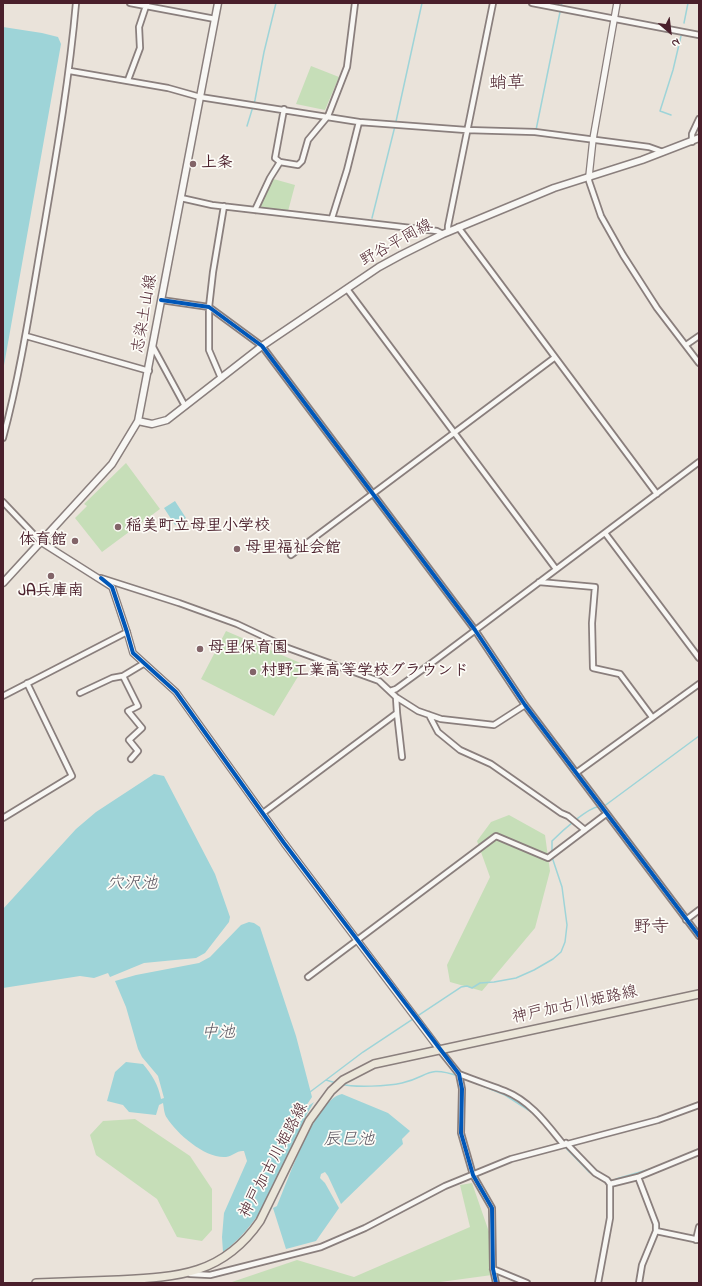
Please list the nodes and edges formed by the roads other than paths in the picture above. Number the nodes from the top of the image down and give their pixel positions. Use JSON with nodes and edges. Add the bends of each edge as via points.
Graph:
{"nodes":[{"id":1,"x":76,"y":3,"type":"edge"},
{"id":2,"x":130,"y":3,"type":"edge"},
{"id":3,"x":218,"y":3,"type":"edge"},
{"id":4,"x":355,"y":3,"type":"edge"},
{"id":5,"x":493,"y":3,"type":"edge"},
{"id":6,"x":532,"y":3,"type":"edge"},
{"id":7,"x":617,"y":3,"type":"edge"},
{"id":8,"x":147,"y":5,"type":"edge"},
{"id":9,"x":215,"y":19,"type":"junction"},
{"id":10,"x":614,"y":19,"type":"junction"},
{"id":11,"x":699,"y":35,"type":"edge"},
{"id":12,"x":70,"y":71,"type":"junction"},
{"id":13,"x":128,"y":80,"type":"junction"},
{"id":14,"x":200,"y":96,"type":"junction"},
{"id":15,"x":284,"y":109,"type":"junction"},
{"id":16,"x":328,"y":116,"type":"junction"},
{"id":17,"x":699,"y":119,"type":"edge"},
{"id":18,"x":359,"y":122,"type":"junction"},
{"id":19,"x":466,"y":130,"type":"junction"},
{"id":20,"x":699,"y":138,"type":"edge"},
{"id":21,"x":593,"y":139,"type":"junction"},
{"id":22,"x":692,"y":142,"type":"junction"},
{"id":23,"x":664,"y":152,"type":"junction"},
{"id":24,"x":280,"y":162,"type":"junction"},
{"id":25,"x":589,"y":176,"type":"junction"},
{"id":26,"x":181,"y":198,"type":"junction"},
{"id":27,"x":224,"y":206,"type":"junction"},
{"id":28,"x":255,"y":210,"type":"junction"},
{"id":29,"x":332,"y":218,"type":"junction"},
{"id":30,"x":458,"y":228,"type":"junction"},
{"id":31,"x":446,"y":233,"type":"junction"},
{"id":32,"x":347,"y":289,"type":"junction"},
{"id":33,"x":161,"y":300,"type":"junction"},
{"id":34,"x":209,"y":307,"type":"junction"},
{"id":35,"x":26,"y":336,"type":"junction"},
{"id":36,"x":699,"y":336,"type":"edge"},
{"id":37,"x":686,"y":345,"type":"junction"},
{"id":38,"x":262,"y":346,"type":"junction"},
{"id":39,"x":153,"y":348,"type":"junction"},
{"id":40,"x":554,"y":358,"type":"junction"},
{"id":41,"x":699,"y":363,"type":"edge"},
{"id":42,"x":149,"y":371,"type":"junction"},
{"id":43,"x":221,"y":378,"type":"junction"},
{"id":44,"x":184,"y":406,"type":"junction"},
{"id":45,"x":138,"y":421,"type":"junction"},
{"id":46,"x":454,"y":432,"type":"junction"},
{"id":47,"x":3,"y":438,"type":"edge"},
{"id":48,"x":699,"y":462,"type":"edge"},
{"id":49,"x":373,"y":493,"type":"junction"},
{"id":50,"x":657,"y":494,"type":"junction"},
{"id":51,"x":3,"y":502,"type":"edge"},
{"id":52,"x":605,"y":533,"type":"junction"},
{"id":53,"x":41,"y":542,"type":"junction"},
{"id":54,"x":291,"y":555,"type":"dead end"},
{"id":55,"x":556,"y":569,"type":"junction"},
{"id":56,"x":101,"y":578,"type":"junction"},
{"id":57,"x":539,"y":582,"type":"junction"},
{"id":58,"x":3,"y":583,"type":"edge"},
{"id":59,"x":475,"y":630,"type":"junction"},
{"id":60,"x":127,"y":632,"type":"junction"},
{"id":61,"x":699,"y":658,"type":"edge"},
{"id":62,"x":143,"y":664,"type":"junction"},
{"id":63,"x":123,"y":676,"type":"junction"},
{"id":64,"x":26,"y":684,"type":"junction"},
{"id":65,"x":699,"y":684,"type":"edge"},
{"id":66,"x":390,"y":691,"type":"junction"},
{"id":67,"x":80,"y":693,"type":"dead end"},
{"id":68,"x":3,"y":696,"type":"edge"},
{"id":69,"x":396,"y":697,"type":"junction"},
{"id":70,"x":525,"y":705,"type":"junction"},
{"id":71,"x":397,"y":713,"type":"junction"},
{"id":72,"x":429,"y":715,"type":"junction"},
{"id":73,"x":652,"y":717,"type":"junction"},
{"id":74,"x":402,"y":757,"type":"dead end"},
{"id":75,"x":131,"y":758,"type":"dead end"},
{"id":76,"x":576,"y":773,"type":"junction"},
{"id":77,"x":263,"y":813,"type":"junction"},
{"id":78,"x":606,"y":814,"type":"junction"},
{"id":79,"x":3,"y":818,"type":"edge"},
{"id":80,"x":585,"y":830,"type":"junction"},
{"id":81,"x":699,"y":910,"type":"edge"},
{"id":82,"x":686,"y":920,"type":"junction"},
{"id":83,"x":699,"y":936,"type":"edge"},
{"id":84,"x":356,"y":940,"type":"junction"},
{"id":85,"x":308,"y":977,"type":"dead end"},
{"id":86,"x":699,"y":994,"type":"edge"},
{"id":87,"x":439,"y":1049,"type":"junction"},
{"id":88,"x":459,"y":1074,"type":"junction"},
{"id":89,"x":699,"y":1105,"type":"edge"},
{"id":90,"x":565,"y":1143,"type":"junction"},
{"id":91,"x":699,"y":1152,"type":"edge"},
{"id":92,"x":473,"y":1175,"type":"junction"},
{"id":93,"x":638,"y":1177,"type":"junction"},
{"id":94,"x":610,"y":1184,"type":"junction"},
{"id":95,"x":699,"y":1227,"type":"edge"},
{"id":96,"x":656,"y":1231,"type":"junction"},
{"id":97,"x":698,"y":1240,"type":"edge"},
{"id":98,"x":493,"y":1269,"type":"junction"},
{"id":99,"x":190,"y":1274,"type":"junction"},
{"id":100,"x":36,"y":1283,"type":"edge"},
{"id":101,"x":496,"y":1283,"type":"edge"},
{"id":102,"x":527,"y":1283,"type":"edge"},
{"id":103,"x":598,"y":1283,"type":"edge"},
{"id":104,"x":639,"y":1283,"type":"edge"}],
"edges":[{"from":1,"to":12,"type":"street"},
{"from":2,"to":8,"type":"street"},
{"from":3,"to":9,"type":"main road","name":"志染土山線"},
{"from":4,"to":16,"type":"street","via":[[347,67]]},
{"from":5,"to":19,"type":"street"},
{"from":6,"to":10,"type":"street"},
{"from":7,"to":10,"type":"street"},
{"from":8,"to":9,"type":"street"},
{"from":8,"to":13,"type":"street","via":[[139,27],[140,48]]},
{"from":9,"to":14,"type":"main road","name":"志染土山線"},
{"from":10,"to":11,"type":"street"},
{"from":10,"to":21,"type":"street"},
{"from":12,"to":13,"type":"street"},
{"from":12,"to":35,"type":"street"},
{"from":13,"to":14,"type":"street"},
{"from":14,"to":15,"type":"street"},
{"from":14,"to":26,"type":"main road","name":"志染土山線"},
{"from":15,"to":16,"type":"street"},
{"from":15,"to":24,"type":"street","via":[[275,158]]},
{"from":16,"to":18,"type":"street"},
{"from":16,"to":24,"type":"street","via":[[308,140],[302,162],[298,165]]},
{"from":17,"to":22,"type":"street","via":[[692,134]]},
{"from":18,"to":19,"type":"street"},
{"from":18,"to":29,"type":"street"},
{"from":19,"to":21,"type":"street","via":[[535,132]]},
{"from":19,"to":31,"type":"street"},
{"from":20,"to":22,"type":"main road","name":"野谷平岡線"},
{"from":21,"to":23,"type":"street","via":[[649,147]]},
{"from":21,"to":25,"type":"street"},
{"from":22,"to":23,"type":"main road","name":"野谷平岡線"},
{"from":23,"to":25,"type":"main road","name":"野谷平岡線"},
{"from":24,"to":28,"type":"street"},
{"from":25,"to":30,"type":"main road","name":"野谷平岡線"},
{"from":25,"to":37,"type":"street","via":[[588,181],[601,216],[657,308]]},
{"from":26,"to":27,"type":"street"},
{"from":26,"to":33,"type":"main road","name":"志染土山線"},
{"from":27,"to":28,"type":"street"},
{"from":27,"to":34,"type":"street"},
{"from":28,"to":29,"type":"street"},
{"from":29,"to":31,"type":"street"},
{"from":30,"to":31,"type":"main road","name":"野谷平岡線"},
{"from":30,"to":40,"type":"street"},
{"from":31,"to":32,"type":"main road","name":"野谷平岡線","via":[[384,264]]},
{"from":32,"to":38,"type":"main road","name":"野谷平岡線"},
{"from":32,"to":46,"type":"street"},
{"from":33,"to":34,"type":"street"},
{"from":33,"to":39,"type":"main road","name":"志染土山線"},
{"from":34,"to":38,"type":"street"},
{"from":34,"to":43,"type":"street","via":[[209,350]]},
{"from":35,"to":42,"type":"street"},
{"from":35,"to":47,"type":"street"},
{"from":36,"to":37,"type":"street"},
{"from":37,"to":41,"type":"street"},
{"from":38,"to":43,"type":"main road","name":"野谷平岡線"},
{"from":38,"to":49,"type":"street"},
{"from":39,"to":42,"type":"main road","name":"志染土山線"},
{"from":39,"to":44,"type":"street"},
{"from":40,"to":46,"type":"street"},
{"from":40,"to":50,"type":"street"},
{"from":42,"to":45,"type":"main road","name":"志染土山線"},
{"from":43,"to":44,"type":"main road","name":"野谷平岡線"},
{"from":44,"to":45,"type":"main road","name":"野谷平岡線","via":[[160,423]]},
{"from":45,"to":53,"type":"main road","name":"志染土山線","via":[[112,464]]},
{"from":46,"to":49,"type":"street"},
{"from":46,"to":55,"type":"street"},
{"from":48,"to":50,"type":"street"},
{"from":49,"to":54,"type":"street"},
{"from":49,"to":59,"type":"street"},
{"from":50,"to":52,"type":"street"},
{"from":51,"to":53,"type":"street"},
{"from":52,"to":55,"type":"street"},
{"from":52,"to":61,"type":"street"},
{"from":53,"to":56,"type":"street"},
{"from":53,"to":58,"type":"main road","name":"志染土山線"},
{"from":55,"to":57,"type":"street"},
{"from":56,"to":60,"type":"street","via":[[112,587]]},
{"from":56,"to":66,"type":"street","via":[[238,624],[299,652],[379,681]]},
{"from":57,"to":59,"type":"street"},
{"from":57,"to":73,"type":"street","via":[[595,587],[592,623],[593,668],[620,674]]},
{"from":59,"to":66,"type":"street"},
{"from":59,"to":70,"type":"street"},
{"from":60,"to":62,"type":"street","via":[[132,653]]},
{"from":60,"to":64,"type":"street"},
{"from":62,"to":63,"type":"street"},
{"from":62,"to":77,"type":"street","via":[[176,692]]},
{"from":63,"to":67,"type":"street","via":[[112,678]]},
{"from":63,"to":75,"type":"street","via":[[138,706],[128,711],[142,728],[129,740],[138,751]]},
{"from":64,"to":68,"type":"street"},
{"from":64,"to":79,"type":"street","via":[[72,776]]},
{"from":65,"to":73,"type":"street"},
{"from":66,"to":69,"type":"street"},
{"from":69,"to":71,"type":"street"},
{"from":69,"to":72,"type":"street"},
{"from":70,"to":72,"type":"street","via":[[494,725],[441,719]]},
{"from":70,"to":76,"type":"street"},
{"from":71,"to":74,"type":"street"},
{"from":71,"to":77,"type":"street"},
{"from":72,"to":80,"type":"street","via":[[438,732],[460,750],[491,764]]},
{"from":73,"to":76,"type":"street"},
{"from":76,"to":78,"type":"street"},
{"from":77,"to":84,"type":"street"},
{"from":78,"to":80,"type":"street"},
{"from":78,"to":82,"type":"street"},
{"from":80,"to":84,"type":"street","via":[[548,858],[496,836]]},
{"from":81,"to":82,"type":"street"},
{"from":82,"to":83,"type":"street"},
{"from":84,"to":85,"type":"street"},
{"from":84,"to":87,"type":"street"},
{"from":86,"to":87,"type":"main road","name":"神戸加古川姫路線"},
{"from":87,"to":88,"type":"street"},
{"from":87,"to":99,"type":"main road","name":"神戸加古川姫路線","via":[[374,1064],[343,1080],[331,1091],[309,1121],[252,1234],[216,1262]]},
{"from":88,"to":90,"type":"street","via":[[505,1091],[528,1105]]},
{"from":88,"to":92,"type":"street","via":[[462,1089],[461,1133]]},
{"from":89,"to":90,"type":"street","via":[[658,1120]]},
{"from":90,"to":92,"type":"street","via":[[511,1159]]},
{"from":90,"to":94,"type":"street"},
{"from":91,"to":93,"type":"street"},
{"from":92,"to":98,"type":"street","via":[[492,1208]]},
{"from":92,"to":99,"type":"street","via":[[445,1186],[365,1228],[321,1247],[210,1275]]},
{"from":93,"to":94,"type":"street"},
{"from":93,"to":96,"type":"street","via":[[656,1224]]},
{"from":94,"to":103,"type":"street","via":[[610,1218]]},
{"from":95,"to":97,"type":"street"},
{"from":96,"to":97,"type":"street"},
{"from":96,"to":104,"type":"street","via":[[642,1265]]},
{"from":98,"to":101,"type":"street"},
{"from":98,"to":102,"type":"street"},
{"from":99,"to":100,"type":"main road","name":"神戸加古川姫路線","via":[[164,1278]]}]}
